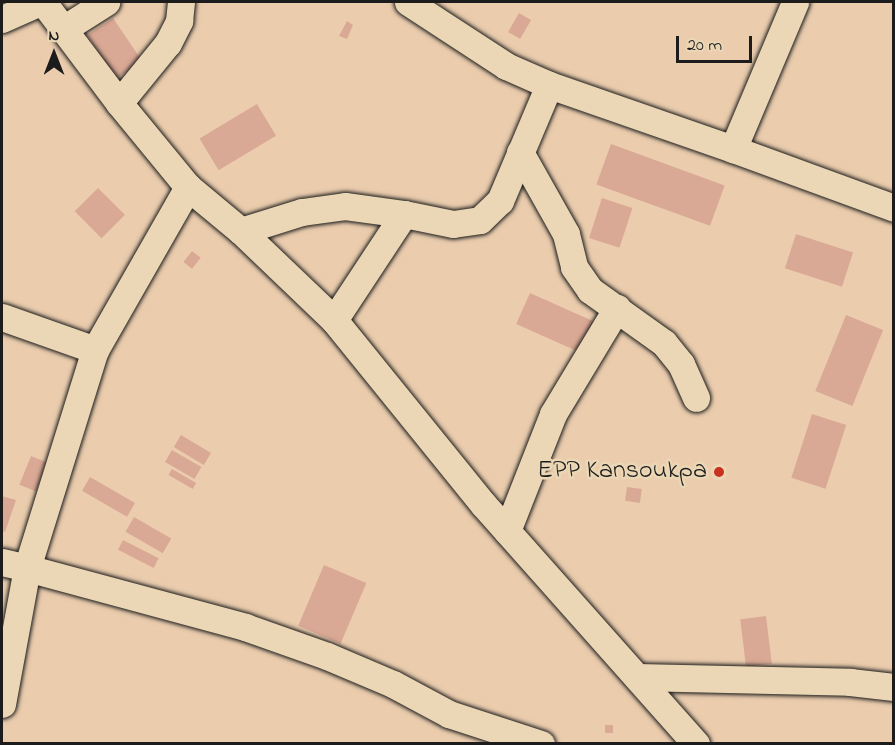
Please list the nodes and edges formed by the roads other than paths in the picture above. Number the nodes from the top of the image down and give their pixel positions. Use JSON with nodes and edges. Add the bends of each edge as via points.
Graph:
{"nodes":[{"id":1,"x":41,"y":2,"type":"edge"},
{"id":2,"x":106,"y":2,"type":"edge"},
{"id":3,"x":181,"y":2,"type":"edge"},
{"id":4,"x":408,"y":2,"type":"edge"},
{"id":5,"x":795,"y":2,"type":"edge"},
{"id":6,"x":2,"y":19,"type":"edge"},
{"id":7,"x":65,"y":28,"type":"junction"},
{"id":8,"x":549,"y":85,"type":"junction"},
{"id":9,"x":119,"y":103,"type":"junction"},
{"id":10,"x":733,"y":148,"type":"junction"},
{"id":11,"x":520,"y":152,"type":"junction"},
{"id":12,"x":188,"y":187,"type":"junction"},
{"id":13,"x":894,"y":208,"type":"edge"},
{"id":14,"x":404,"y":214,"type":"junction"},
{"id":15,"x":241,"y":231,"type":"junction"},
{"id":16,"x":617,"y":308,"type":"junction"},
{"id":17,"x":2,"y":317,"type":"edge"},
{"id":18,"x":334,"y":320,"type":"junction"},
{"id":19,"x":95,"y":350,"type":"junction"},
{"id":20,"x":696,"y":398,"type":"dead end"},
{"id":21,"x":507,"y":531,"type":"junction"},
{"id":22,"x":14,"y":565,"type":"edge"},
{"id":23,"x":637,"y":677,"type":"junction"},
{"id":24,"x":894,"y":687,"type":"edge"},
{"id":25,"x":2,"y":704,"type":"edge"},
{"id":26,"x":541,"y":744,"type":"edge"},
{"id":27,"x":696,"y":744,"type":"edge"}],
"edges":[{"from":1,"to":6,"type":"street"},
{"from":1,"to":7,"type":"street"},
{"from":2,"to":7,"type":"street"},
{"from":3,"to":9,"type":"street","via":[[179,21],[168,43]]},
{"from":4,"to":8,"type":"street","via":[[506,66]]},
{"from":5,"to":10,"type":"street"},
{"from":7,"to":9,"type":"street"},
{"from":8,"to":10,"type":"street"},
{"from":8,"to":11,"type":"street"},
{"from":9,"to":12,"type":"street"},
{"from":10,"to":13,"type":"street"},
{"from":11,"to":14,"type":"street","via":[[500,201],[480,220],[453,224]]},
{"from":11,"to":16,"type":"street","via":[[566,234],[574,267],[590,290]]},
{"from":12,"to":15,"type":"street"},
{"from":12,"to":19,"type":"street"},
{"from":14,"to":15,"type":"street","via":[[345,206],[302,212]]},
{"from":14,"to":18,"type":"street"},
{"from":15,"to":18,"type":"street"},
{"from":16,"to":20,"type":"street","via":[[664,343],[681,364]]},
{"from":16,"to":21,"type":"street","via":[[553,414]]},
{"from":17,"to":19,"type":"street"},
{"from":18,"to":21,"type":"street"},
{"from":19,"to":22,"type":"street"},
{"from":21,"to":23,"type":"street"},
{"from":22,"to":25,"type":"street"},
{"from":22,"to":26,"type":"street","via":[[245,627],[393,684],[449,714]]},
{"from":23,"to":24,"type":"street"},
{"from":23,"to":27,"type":"street"}]}
